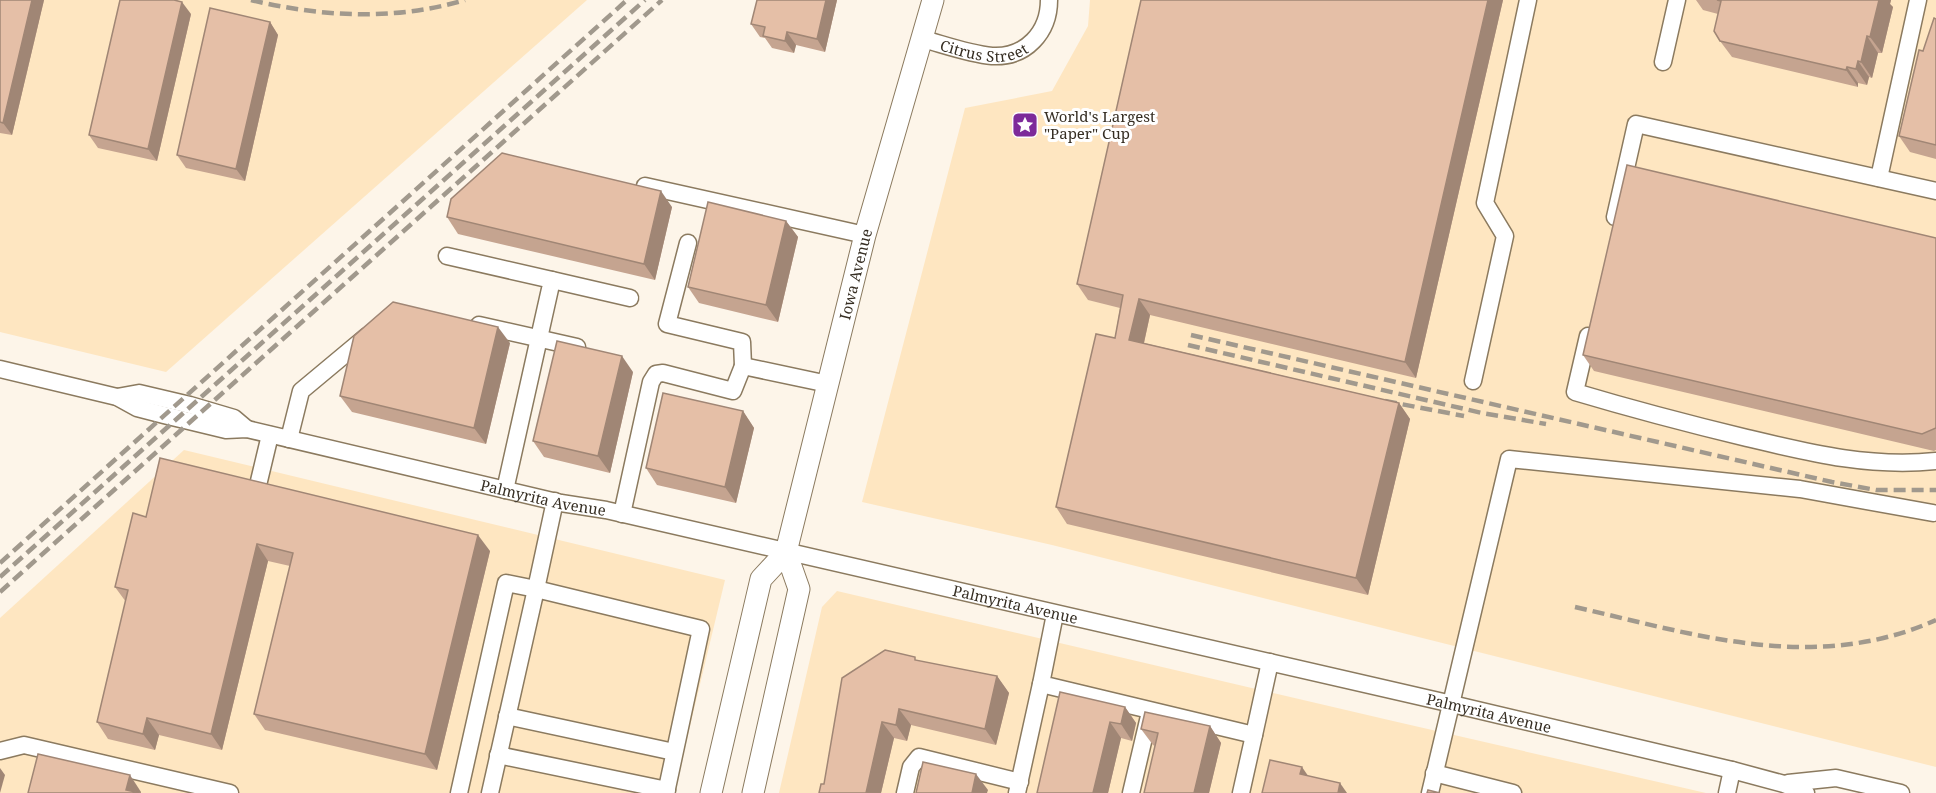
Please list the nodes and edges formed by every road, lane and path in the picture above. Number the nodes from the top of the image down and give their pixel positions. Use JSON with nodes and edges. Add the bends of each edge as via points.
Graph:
{"nodes":[{"id":1,"x":933,"y":0,"type":"edge"},
{"id":2,"x":1049,"y":0,"type":"edge"},
{"id":3,"x":1528,"y":0,"type":"edge"},
{"id":4,"x":1677,"y":0,"type":"edge"},
{"id":5,"x":1918,"y":0,"type":"edge"},
{"id":6,"x":923,"y":39,"type":"junction"},
{"id":7,"x":1663,"y":62,"type":"dead end"},
{"id":8,"x":1879,"y":178,"type":"junction"},
{"id":9,"x":645,"y":186,"type":"edge"},
{"id":10,"x":1936,"y":191,"type":"edge"},
{"id":11,"x":1612,"y":229,"type":"edge"},
{"id":12,"x":865,"y":235,"type":"junction"},
{"id":13,"x":688,"y":243,"type":"dead end"},
{"id":14,"x":447,"y":256,"type":"dead end"},
{"id":15,"x":552,"y":280,"type":"junction"},
{"id":16,"x":630,"y":298,"type":"dead end"},
{"id":17,"x":466,"y":322,"type":"edge"},
{"id":18,"x":1591,"y":322,"type":"edge"},
{"id":19,"x":377,"y":328,"type":"edge"},
{"id":20,"x":539,"y":338,"type":"junction"},
{"id":21,"x":599,"y":352,"type":"edge"},
{"id":22,"x":743,"y":366,"type":"junction"},
{"id":23,"x":0,"y":369,"type":"edge"},
{"id":24,"x":1473,"y":381,"type":"dead end"},
{"id":25,"x":828,"y":384,"type":"junction"},
{"id":26,"x":270,"y":435,"type":"junction"},
{"id":27,"x":289,"y":439,"type":"junction"},
{"id":28,"x":1936,"y":461,"type":"edge"},
{"id":29,"x":260,"y":481,"type":"edge"},
{"id":30,"x":505,"y":489,"type":"junction"},
{"id":31,"x":555,"y":501,"type":"junction"},
{"id":32,"x":622,"y":513,"type":"junction"},
{"id":33,"x":1933,"y":513,"type":"dead end"},
{"id":34,"x":786,"y":552,"type":"junction"},
{"id":35,"x":536,"y":590,"type":"junction"},
{"id":36,"x":1055,"y":614,"type":"junction"},
{"id":37,"x":1270,"y":663,"type":"junction"},
{"id":38,"x":1041,"y":684,"type":"junction"},
{"id":39,"x":1452,"y":704,"type":"junction"},
{"id":40,"x":1150,"y":710,"type":"junction"},
{"id":41,"x":507,"y":716,"type":"junction"},
{"id":42,"x":1254,"y":735,"type":"junction"},
{"id":43,"x":0,"y":751,"type":"edge"},
{"id":44,"x":674,"y":752,"type":"junction"},
{"id":45,"x":498,"y":755,"type":"junction"},
{"id":46,"x":1732,"y":771,"type":"junction"},
{"id":47,"x":1434,"y":773,"type":"junction"},
{"id":48,"x":1018,"y":787,"type":"edge"},
{"id":49,"x":1783,"y":788,"type":"edge"},
{"id":50,"x":666,"y":792,"type":"edge"},
{"id":51,"x":230,"y":793,"type":"edge"},
{"id":52,"x":459,"y":793,"type":"edge"},
{"id":53,"x":490,"y":793,"type":"edge"},
{"id":54,"x":711,"y":793,"type":"edge"},
{"id":55,"x":753,"y":793,"type":"edge"},
{"id":56,"x":905,"y":793,"type":"edge"},
{"id":57,"x":1131,"y":793,"type":"edge"},
{"id":58,"x":1241,"y":793,"type":"edge"},
{"id":59,"x":1430,"y":793,"type":"edge"},
{"id":60,"x":1513,"y":793,"type":"edge"},
{"id":61,"x":1727,"y":793,"type":"edge"},
{"id":62,"x":1806,"y":793,"type":"edge"},
{"id":63,"x":1901,"y":793,"type":"edge"}],
"edges":[{"from":1,"to":6,"type":"main road","name":"Iowa Avenue"},
{"from":2,"to":6,"type":"street","name":"Citrus Street","via":[[1048,16],[1037,38],[1020,50],[993,56]]},
{"from":3,"to":24,"type":"street","via":[[1485,203],[1505,236]]},
{"from":4,"to":7,"type":"street"},
{"from":5,"to":8,"type":"street"},
{"from":6,"to":12,"type":"main road","name":"Iowa Avenue"},
{"from":8,"to":10,"type":"street"},
{"from":8,"to":11,"type":"street","via":[[1636,124]]},
{"from":9,"to":12,"type":"street"},
{"from":12,"to":25,"type":"main road","name":"Iowa Avenue"},
{"from":13,"to":22,"type":"street","via":[[667,324],[742,342]]},
{"from":14,"to":15,"type":"street"},
{"from":15,"to":16,"type":"street"},
{"from":15,"to":20,"type":"street"},
{"from":17,"to":20,"type":"street"},
{"from":18,"to":28,"type":"street","via":[[1575,392],[1830,458],[1880,464]]},
{"from":19,"to":27,"type":"street","via":[[301,391]]},
{"from":20,"to":21,"type":"street"},
{"from":20,"to":30,"type":"street"},
{"from":22,"to":25,"type":"street"},
{"from":22,"to":32,"type":"street","via":[[733,391],[656,374]]},
{"from":23,"to":26,"type":"street","name":"Palmyrita Avenue","via":[[117,397],[137,408],[164,415],[226,430],[247,429]]},
{"from":25,"to":34,"type":"main road","name":"Iowa Avenue"},
{"from":26,"to":27,"type":"street","name":"Palmyrita Avenue"},
{"from":26,"to":29,"type":"street"},
{"from":27,"to":30,"type":"street","name":"Palmyrita Avenue"},
{"from":30,"to":31,"type":"street","name":"Palmyrita Avenue"},
{"from":31,"to":32,"type":"street","name":"Palmyrita Avenue"},
{"from":31,"to":35,"type":"street"},
{"from":32,"to":34,"type":"street","name":"Palmyrita Avenue"},
{"from":33,"to":39,"type":"street","via":[[1800,489],[1509,459]]},
{"from":34,"to":36,"type":"street","name":"Palmyrita Avenue"},
{"from":34,"to":54,"type":"main road","name":"Iowa Avenue","via":[[761,579]]},
{"from":34,"to":55,"type":"main road","via":[[799,589]]},
{"from":35,"to":41,"type":"street"},
{"from":35,"to":44,"type":"street","via":[[701,629]]},
{"from":35,"to":52,"type":"street","via":[[506,583]]},
{"from":36,"to":37,"type":"street","name":"Palmyrita Avenue"},
{"from":36,"to":38,"type":"street"},
{"from":37,"to":39,"type":"street","name":"Palmyrita Avenue"},
{"from":37,"to":42,"type":"street"},
{"from":38,"to":40,"type":"street"},
{"from":38,"to":48,"type":"street"},
{"from":39,"to":46,"type":"street","name":"Palmyrita Avenue"},
{"from":39,"to":47,"type":"street"},
{"from":40,"to":42,"type":"street"},
{"from":40,"to":57,"type":"street"},
{"from":41,"to":44,"type":"street"},
{"from":41,"to":45,"type":"street"},
{"from":42,"to":58,"type":"street"},
{"from":43,"to":51,"type":"street","via":[[24,745]]},
{"from":44,"to":50,"type":"street"},
{"from":45,"to":50,"type":"street"},
{"from":45,"to":53,"type":"street"},
{"from":46,"to":49,"type":"street","name":"Palmyrita Avenue"},
{"from":46,"to":61,"type":"street"},
{"from":47,"to":59,"type":"street"},
{"from":47,"to":60,"type":"street"},
{"from":48,"to":56,"type":"street","via":[[919,757],[911,767]]},
{"from":49,"to":62,"type":"street","name":"Palmyrita Avenue"},
{"from":49,"to":63,"type":"street","name":"Palmyrita Avenue","via":[[1836,778]]}]}
